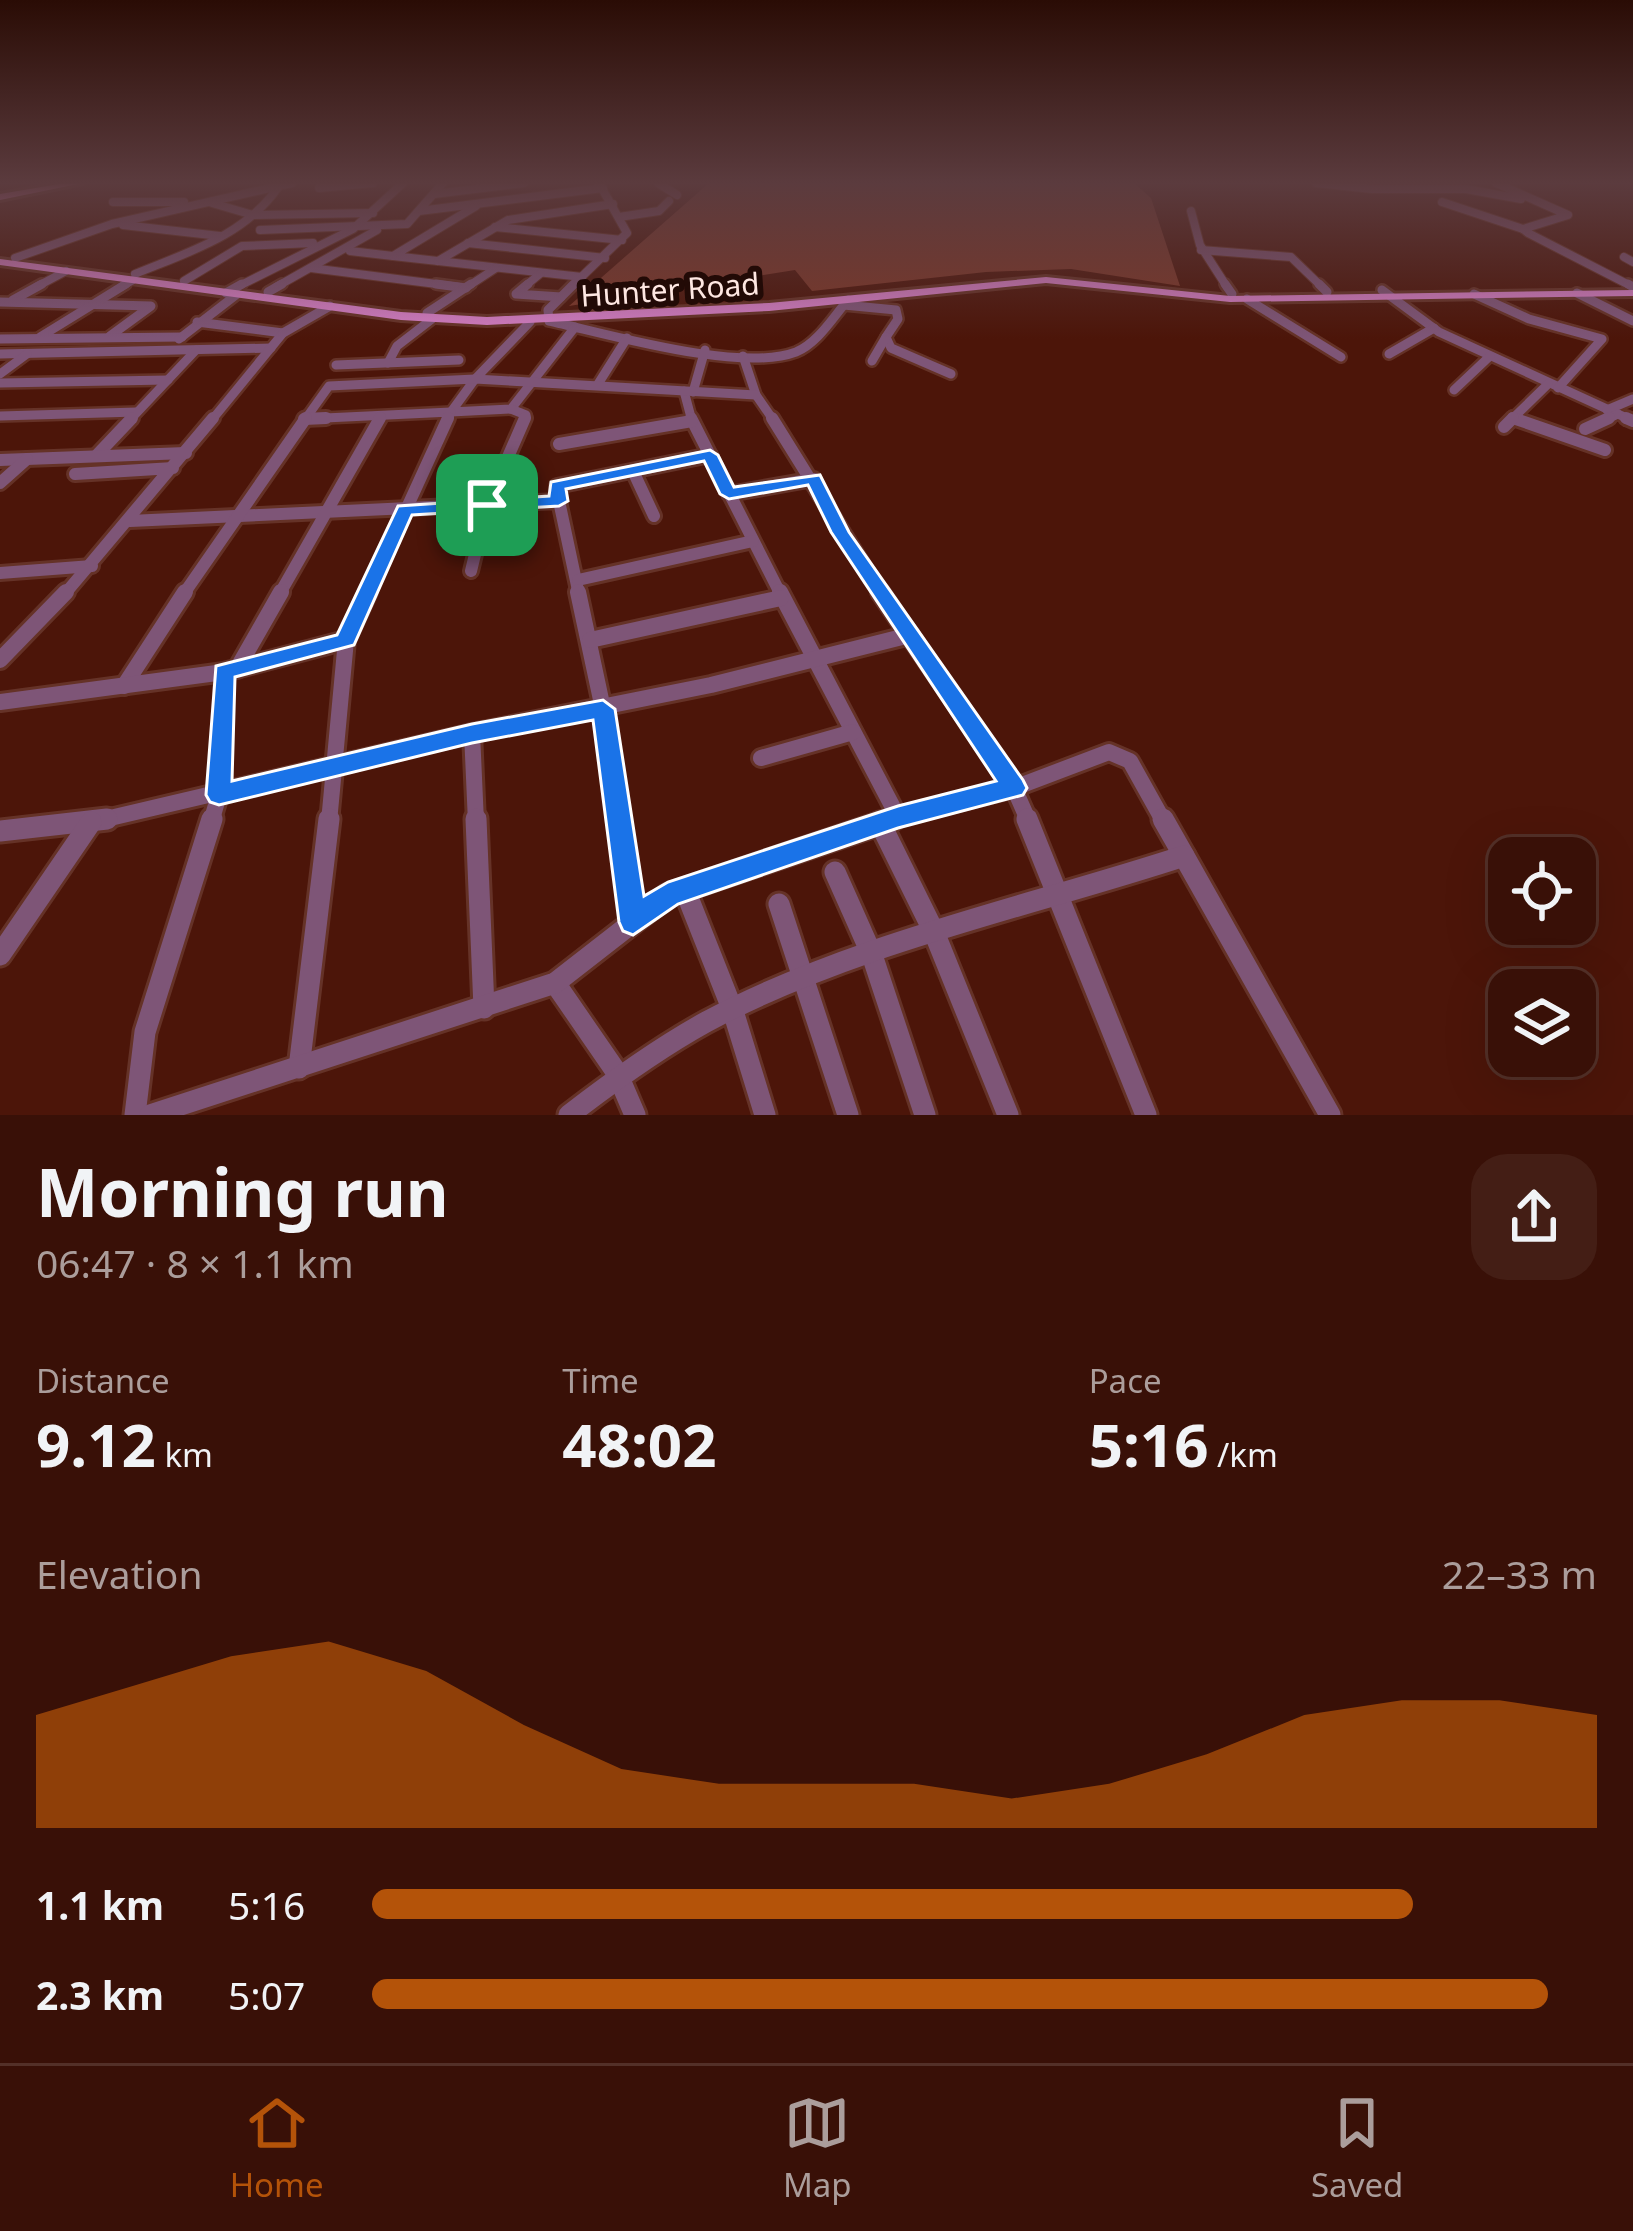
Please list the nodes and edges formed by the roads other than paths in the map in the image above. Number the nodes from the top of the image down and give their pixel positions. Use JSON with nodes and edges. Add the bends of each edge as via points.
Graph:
{"nodes":[{"id":1,"x":81,"y":235,"type":"edge"},
{"id":2,"x":211,"y":235,"type":"edge"},
{"id":3,"x":338,"y":235,"type":"edge"},
{"id":4,"x":369,"y":235,"type":"edge"},
{"id":5,"x":428,"y":235,"type":"edge"},
{"id":6,"x":481,"y":235,"type":"edge"},
{"id":7,"x":573,"y":235,"type":"edge"},
{"id":8,"x":626,"y":235,"type":"edge"},
{"id":9,"x":1193,"y":235,"type":"edge"},
{"id":10,"x":1534,"y":235,"type":"edge"},
{"id":11,"x":220,"y":236,"type":"joint"},
{"id":12,"x":622,"y":240,"type":"junction"},
{"id":13,"x":319,"y":243,"type":"junction"},
{"id":14,"x":468,"y":243,"type":"junction"},
{"id":15,"x":1201,"y":250,"type":"junction"},
{"id":16,"x":350,"y":251,"type":"dead end"},
{"id":17,"x":393,"y":256,"type":"junction"},
{"id":18,"x":16,"y":258,"type":"junction"},
{"id":19,"x":604,"y":258,"type":"junction"},
{"id":20,"x":0,"y":259,"type":"edge"},
{"id":21,"x":437,"y":262,"type":"junction"},
{"id":22,"x":311,"y":268,"type":"junction"},
{"id":23,"x":496,"y":268,"type":"junction"},
{"id":24,"x":66,"y":271,"type":"junction"},
{"id":25,"x":541,"y":273,"type":"junction"},
{"id":26,"x":134,"y":277,"type":"junction"},
{"id":27,"x":582,"y":277,"type":"junction"},
{"id":28,"x":184,"y":281,"type":"junction"},
{"id":29,"x":466,"y":288,"type":"junction"},
{"id":30,"x":1633,"y":289,"type":"edge"},
{"id":31,"x":233,"y":292,"type":"junction"},
{"id":32,"x":268,"y":292,"type":"junction"},
{"id":33,"x":902,"y":292,"type":"junction"},
{"id":34,"x":1327,"y":292,"type":"junction"},
{"id":35,"x":1385,"y":292,"type":"junction"},
{"id":36,"x":1577,"y":293,"type":"junction"},
{"id":37,"x":1232,"y":294,"type":"junction"},
{"id":38,"x":1474,"y":294,"type":"junction"},
{"id":39,"x":561,"y":297,"type":"junction"},
{"id":40,"x":1247,"y":299,"type":"junction"},
{"id":41,"x":846,"y":302,"type":"junction"},
{"id":42,"x":3,"y":304,"type":"edge"},
{"id":43,"x":327,"y":304,"type":"junction"},
{"id":44,"x":91,"y":306,"type":"junction"},
{"id":45,"x":430,"y":316,"type":"junction"},
{"id":46,"x":548,"y":318,"type":"junction"},
{"id":47,"x":1633,"y":321,"type":"edge"},
{"id":48,"x":197,"y":322,"type":"junction"},
{"id":49,"x":530,"y":322,"type":"junction"},
{"id":50,"x":575,"y":326,"type":"junction"},
{"id":51,"x":1433,"y":328,"type":"junction"},
{"id":52,"x":283,"y":333,"type":"junction"},
{"id":53,"x":110,"y":336,"type":"junction"},
{"id":54,"x":182,"y":337,"type":"junction"},
{"id":55,"x":886,"y":337,"type":"junction"},
{"id":56,"x":38,"y":338,"type":"junction"},
{"id":57,"x":627,"y":338,"type":"junction"},
{"id":58,"x":0,"y":339,"type":"edge"},
{"id":59,"x":271,"y":348,"type":"junction"},
{"id":60,"x":166,"y":350,"type":"junction"},
{"id":61,"x":196,"y":350,"type":"junction"},
{"id":62,"x":706,"y":350,"type":"junction"},
{"id":63,"x":0,"y":354,"type":"edge"},
{"id":64,"x":27,"y":354,"type":"junction"},
{"id":65,"x":1388,"y":354,"type":"dead end"},
{"id":66,"x":743,"y":356,"type":"junction"},
{"id":67,"x":1490,"y":356,"type":"junction"},
{"id":68,"x":1341,"y":357,"type":"dead end"},
{"id":69,"x":459,"y":360,"type":"dead end"},
{"id":70,"x":872,"y":362,"type":"dead end"},
{"id":71,"x":388,"y":363,"type":"junction"},
{"id":72,"x":336,"y":365,"type":"dead end"},
{"id":73,"x":0,"y":374,"type":"edge"},
{"id":74,"x":951,"y":374,"type":"dead end"},
{"id":75,"x":475,"y":379,"type":"junction"},
{"id":76,"x":168,"y":380,"type":"junction"},
{"id":77,"x":530,"y":381,"type":"junction"},
{"id":78,"x":0,"y":383,"type":"edge"},
{"id":79,"x":598,"y":384,"type":"junction"},
{"id":80,"x":1553,"y":386,"type":"junction"},
{"id":81,"x":1454,"y":390,"type":"dead end"},
{"id":82,"x":688,"y":392,"type":"junction"},
{"id":83,"x":756,"y":395,"type":"junction"},
{"id":84,"x":1633,"y":399,"type":"edge"},
{"id":85,"x":512,"y":409,"type":"junction"},
{"id":86,"x":137,"y":412,"type":"junction"},
{"id":87,"x":451,"y":412,"type":"junction"},
{"id":88,"x":1612,"y":412,"type":"junction"},
{"id":89,"x":0,"y":416,"type":"edge"},
{"id":90,"x":381,"y":416,"type":"junction"},
{"id":91,"x":304,"y":419,"type":"junction"},
{"id":92,"x":692,"y":421,"type":"junction"},
{"id":93,"x":1633,"y":421,"type":"edge"},
{"id":94,"x":1585,"y":429,"type":"dead end"},
{"id":95,"x":560,"y":444,"type":"dead end"},
{"id":96,"x":1605,"y":450,"type":"dead end"},
{"id":97,"x":185,"y":453,"type":"junction"},
{"id":98,"x":710,"y":455,"type":"junction"},
{"id":99,"x":96,"y":456,"type":"junction"},
{"id":100,"x":27,"y":459,"type":"junction"},
{"id":101,"x":0,"y":460,"type":"edge"},
{"id":102,"x":173,"y":468,"type":"junction"},
{"id":103,"x":634,"y":470,"type":"junction"},
{"id":104,"x":75,"y":474,"type":"dead end"},
{"id":105,"x":814,"y":479,"type":"junction"},
{"id":106,"x":0,"y":483,"type":"edge"},
{"id":107,"x":729,"y":494,"type":"junction"},
{"id":108,"x":559,"y":501,"type":"junction"},
{"id":109,"x":487,"y":505,"type":"junction"},
{"id":110,"x":405,"y":510,"type":"junction"},
{"id":111,"x":323,"y":514,"type":"junction"},
{"id":112,"x":654,"y":517,"type":"dead end"},
{"id":113,"x":232,"y":520,"type":"junction"},
{"id":114,"x":130,"y":521,"type":"junction"},
{"id":115,"x":752,"y":542,"type":"junction"},
{"id":116,"x":92,"y":566,"type":"junction"},
{"id":117,"x":471,"y":571,"type":"dead end"},
{"id":118,"x":0,"y":573,"type":"edge"},
{"id":119,"x":578,"y":580,"type":"junction"},
{"id":120,"x":781,"y":598,"type":"junction"},
{"id":121,"x":910,"y":634,"type":"junction"},
{"id":122,"x":346,"y":640,"type":"junction"},
{"id":123,"x":590,"y":640,"type":"junction"},
{"id":124,"x":813,"y":658,"type":"junction"},
{"id":125,"x":0,"y":660,"type":"edge"},
{"id":126,"x":231,"y":670,"type":"junction"},
{"id":127,"x":124,"y":686,"type":"junction"},
{"id":128,"x":0,"y":702,"type":"edge"},
{"id":129,"x":603,"y":709,"type":"junction"},
{"id":130,"x":853,"y":732,"type":"junction"},
{"id":131,"x":472,"y":733,"type":"junction"},
{"id":132,"x":761,"y":758,"type":"dead end"},
{"id":133,"x":336,"y":765,"type":"junction"},
{"id":134,"x":1014,"y":788,"type":"junction"},
{"id":135,"x":219,"y":795,"type":"junction"},
{"id":136,"x":889,"y":820,"type":"junction"},
{"id":137,"x":91,"y":821,"type":"junction"},
{"id":138,"x":0,"y":831,"type":"edge"},
{"id":139,"x":1184,"y":856,"type":"junction"},
{"id":140,"x":835,"y":872,"type":"dead end"},
{"id":141,"x":685,"y":890,"type":"junction"},
{"id":142,"x":1061,"y":895,"type":"junction"},
{"id":143,"x":779,"y":904,"type":"dead end"},
{"id":144,"x":633,"y":922,"type":"junction"},
{"id":145,"x":934,"y":932,"type":"junction"},
{"id":146,"x":0,"y":955,"type":"edge"},
{"id":147,"x":872,"y":955,"type":"junction"},
{"id":148,"x":806,"y":979,"type":"junction"},
{"id":149,"x":555,"y":983,"type":"junction"},
{"id":150,"x":484,"y":1008,"type":"junction"},
{"id":151,"x":734,"y":1011,"type":"junction"},
{"id":152,"x":299,"y":1067,"type":"junction"},
{"id":153,"x":617,"y":1073,"type":"junction"},
{"id":154,"x":135,"y":1115,"type":"edge"},
{"id":155,"x":150,"y":1115,"type":"edge"},
{"id":156,"x":569,"y":1115,"type":"edge"},
{"id":157,"x":635,"y":1115,"type":"edge"},
{"id":158,"x":765,"y":1115,"type":"edge"},
{"id":159,"x":848,"y":1115,"type":"edge"},
{"id":160,"x":926,"y":1115,"type":"edge"},
{"id":161,"x":1008,"y":1115,"type":"edge"},
{"id":162,"x":1146,"y":1115,"type":"edge"},
{"id":163,"x":1330,"y":1115,"type":"edge"}],
"edges":[{"from":1,"to":18,"type":"street"},
{"from":2,"to":11,"type":"street"},
{"from":3,"to":13,"type":"street"},
{"from":4,"to":22,"type":"street"},
{"from":5,"to":17,"type":"street"},
{"from":6,"to":14,"type":"street"},
{"from":7,"to":12,"type":"street"},
{"from":8,"to":12,"type":"street"},
{"from":9,"to":15,"type":"street"},
{"from":10,"to":30,"type":"street"},
{"from":11,"to":26,"type":"street"},
{"from":12,"to":19,"type":"street"},
{"from":13,"to":28,"type":"street","via":[[242,246]]},
{"from":13,"to":31,"type":"street"},
{"from":14,"to":19,"type":"street"},
{"from":14,"to":21,"type":"street"},
{"from":15,"to":34,"type":"street","via":[[1291,257]]},
{"from":15,"to":37,"type":"street"},
{"from":16,"to":17,"type":"street"},
{"from":17,"to":21,"type":"street"},
{"from":18,"to":20,"type":"main road","name":"Hunter Road"},
{"from":18,"to":26,"type":"main road","name":"Hunter Road"},
{"from":19,"to":27,"type":"street"},
{"from":20,"to":24,"type":"main road","name":"Hunter Road"},
{"from":21,"to":23,"type":"street"},
{"from":22,"to":29,"type":"street"},
{"from":22,"to":32,"type":"street"},
{"from":23,"to":25,"type":"street"},
{"from":23,"to":29,"type":"street"},
{"from":24,"to":26,"type":"main road","name":"Hunter Road"},
{"from":24,"to":42,"type":"street"},
{"from":25,"to":27,"type":"street"},
{"from":25,"to":39,"type":"street","via":[[516,294]]},
{"from":26,"to":28,"type":"main road","name":"Hunter Road"},
{"from":26,"to":31,"type":"main road","name":"Hunter Road"},
{"from":26,"to":44,"type":"street"},
{"from":27,"to":39,"type":"street"},
{"from":28,"to":31,"type":"main road","name":"Hunter Road"},
{"from":29,"to":45,"type":"street"},
{"from":30,"to":35,"type":"main road","name":"Hunter Road"},
{"from":30,"to":36,"type":"main road","name":"Hunter Road"},
{"from":31,"to":32,"type":"main road","name":"Hunter Road"},
{"from":31,"to":43,"type":"main road","name":"Hunter Road"},
{"from":31,"to":48,"type":"street"},
{"from":32,"to":43,"type":"main road","name":"Hunter Road"},
{"from":33,"to":37,"type":"main road","name":"Hunter Road","via":[[1046,275]]},
{"from":33,"to":40,"type":"main road","name":"Hunter Road","via":[[1060,280]]},
{"from":33,"to":41,"type":"main road","name":"Hunter Road"},
{"from":33,"to":46,"type":"main road","name":"Hunter Road"},
{"from":34,"to":35,"type":"main road","name":"Hunter Road"},
{"from":34,"to":37,"type":"main road","name":"Hunter Road"},
{"from":35,"to":38,"type":"main road","name":"Hunter Road"},
{"from":35,"to":40,"type":"main road","name":"Hunter Road"},
{"from":35,"to":51,"type":"street"},
{"from":36,"to":38,"type":"main road","name":"Hunter Road"},
{"from":36,"to":47,"type":"street"},
{"from":38,"to":80,"type":"street","via":[[1602,339]]},
{"from":39,"to":46,"type":"street"},
{"from":40,"to":68,"type":"street"},
{"from":41,"to":46,"type":"main road","name":"Hunter Road"},
{"from":41,"to":55,"type":"street","via":[[896,310]]},
{"from":41,"to":66,"type":"street","via":[[801,350]]},
{"from":42,"to":44,"type":"street"},
{"from":43,"to":45,"type":"main road","name":"Hunter Road"},
{"from":43,"to":52,"type":"street"},
{"from":44,"to":53,"type":"street","via":[[152,306]]},
{"from":44,"to":56,"type":"street"},
{"from":45,"to":46,"type":"main road","name":"Hunter Road"},
{"from":45,"to":49,"type":"main road","name":"Hunter Road"},
{"from":45,"to":71,"type":"street"},
{"from":46,"to":49,"type":"main road","name":"Hunter Road"},
{"from":46,"to":50,"type":"street"},
{"from":48,"to":52,"type":"street"},
{"from":48,"to":54,"type":"street"},
{"from":49,"to":75,"type":"street"},
{"from":50,"to":57,"type":"street"},
{"from":50,"to":77,"type":"street"},
{"from":51,"to":65,"type":"street"},
{"from":51,"to":67,"type":"street"},
{"from":52,"to":59,"type":"street"},
{"from":53,"to":54,"type":"street"},
{"from":53,"to":56,"type":"street"},
{"from":54,"to":60,"type":"street"},
{"from":55,"to":70,"type":"street"},
{"from":55,"to":74,"type":"street","via":[[892,348]]},
{"from":56,"to":58,"type":"street"},
{"from":57,"to":62,"type":"street"},
{"from":57,"to":79,"type":"street"},
{"from":59,"to":61,"type":"street"},
{"from":59,"to":97,"type":"street"},
{"from":60,"to":61,"type":"street"},
{"from":60,"to":64,"type":"street"},
{"from":61,"to":76,"type":"street"},
{"from":62,"to":66,"type":"street"},
{"from":62,"to":82,"type":"street"},
{"from":63,"to":64,"type":"street"},
{"from":64,"to":73,"type":"street"},
{"from":66,"to":83,"type":"street"},
{"from":67,"to":80,"type":"street"},
{"from":67,"to":81,"type":"street"},
{"from":69,"to":71,"type":"street"},
{"from":71,"to":72,"type":"street"},
{"from":75,"to":77,"type":"street"},
{"from":75,"to":87,"type":"street"},
{"from":75,"to":91,"type":"street","via":[[329,386]]},
{"from":76,"to":78,"type":"street"},
{"from":76,"to":86,"type":"street"},
{"from":77,"to":79,"type":"street"},
{"from":77,"to":85,"type":"street"},
{"from":79,"to":82,"type":"street"},
{"from":80,"to":88,"type":"street"},
{"from":80,"to":96,"type":"street","via":[[1509,422]]},
{"from":82,"to":83,"type":"street"},
{"from":82,"to":92,"type":"street"},
{"from":83,"to":105,"type":"street"},
{"from":84,"to":88,"type":"street"},
{"from":85,"to":87,"type":"street"},
{"from":85,"to":109,"type":"street","via":[[526,415]]},
{"from":86,"to":89,"type":"street"},
{"from":86,"to":99,"type":"street"},
{"from":87,"to":90,"type":"street"},
{"from":87,"to":110,"type":"street"},
{"from":88,"to":93,"type":"street"},
{"from":88,"to":94,"type":"street"},
{"from":90,"to":91,"type":"street"},
{"from":90,"to":111,"type":"street"},
{"from":91,"to":113,"type":"street"},
{"from":92,"to":95,"type":"street"},
{"from":92,"to":98,"type":"street"},
{"from":97,"to":99,"type":"street"},
{"from":97,"to":102,"type":"street"},
{"from":98,"to":103,"type":"street"},
{"from":98,"to":107,"type":"street"},
{"from":99,"to":100,"type":"street"},
{"from":100,"to":101,"type":"street"},
{"from":100,"to":106,"type":"street"},
{"from":102,"to":104,"type":"street"},
{"from":102,"to":114,"type":"street"},
{"from":103,"to":108,"type":"street","via":[[557,486]]},
{"from":103,"to":112,"type":"street"},
{"from":105,"to":107,"type":"street"},
{"from":105,"to":121,"type":"street"},
{"from":107,"to":115,"type":"street"},
{"from":108,"to":109,"type":"street"},
{"from":108,"to":119,"type":"street"},
{"from":109,"to":110,"type":"street"},
{"from":109,"to":117,"type":"street"},
{"from":110,"to":111,"type":"street"},
{"from":110,"to":122,"type":"street"},
{"from":111,"to":113,"type":"street"},
{"from":111,"to":126,"type":"street"},
{"from":113,"to":114,"type":"street"},
{"from":113,"to":127,"type":"street"},
{"from":114,"to":116,"type":"street"},
{"from":115,"to":119,"type":"street"},
{"from":115,"to":120,"type":"street"},
{"from":116,"to":118,"type":"street"},
{"from":116,"to":125,"type":"street"},
{"from":119,"to":123,"type":"street"},
{"from":120,"to":123,"type":"street"},
{"from":120,"to":124,"type":"street"},
{"from":121,"to":124,"type":"street"},
{"from":121,"to":134,"type":"street"},
{"from":122,"to":126,"type":"street"},
{"from":122,"to":133,"type":"street"},
{"from":123,"to":129,"type":"street"},
{"from":124,"to":129,"type":"street"},
{"from":124,"to":130,"type":"street"},
{"from":126,"to":127,"type":"street"},
{"from":126,"to":135,"type":"street"},
{"from":127,"to":128,"type":"street"},
{"from":129,"to":131,"type":"street"},
{"from":129,"to":144,"type":"street"},
{"from":130,"to":132,"type":"street"},
{"from":130,"to":136,"type":"street"},
{"from":131,"to":133,"type":"street"},
{"from":131,"to":150,"type":"street"},
{"from":133,"to":135,"type":"street"},
{"from":133,"to":152,"type":"street"},
{"from":134,"to":136,"type":"street"},
{"from":134,"to":139,"type":"street","via":[[1121,754]]},
{"from":134,"to":142,"type":"street"},
{"from":135,"to":137,"type":"street"},
{"from":135,"to":154,"type":"street","via":[[145,1032]]},
{"from":136,"to":141,"type":"street"},
{"from":136,"to":145,"type":"street"},
{"from":137,"to":138,"type":"street"},
{"from":137,"to":146,"type":"street"},
{"from":139,"to":142,"type":"street"},
{"from":139,"to":163,"type":"street"},
{"from":140,"to":147,"type":"street"},
{"from":141,"to":144,"type":"street"},
{"from":141,"to":151,"type":"street"},
{"from":142,"to":145,"type":"street"},
{"from":142,"to":162,"type":"street"},
{"from":143,"to":148,"type":"street"},
{"from":144,"to":149,"type":"street"},
{"from":145,"to":147,"type":"street"},
{"from":145,"to":161,"type":"street"},
{"from":147,"to":148,"type":"street"},
{"from":147,"to":160,"type":"street"},
{"from":148,"to":151,"type":"street"},
{"from":148,"to":159,"type":"street"},
{"from":149,"to":150,"type":"street"},
{"from":149,"to":153,"type":"street"},
{"from":150,"to":152,"type":"street"},
{"from":151,"to":153,"type":"street"},
{"from":151,"to":158,"type":"street"},
{"from":152,"to":155,"type":"street"},
{"from":153,"to":156,"type":"street"},
{"from":153,"to":157,"type":"street"}]}
